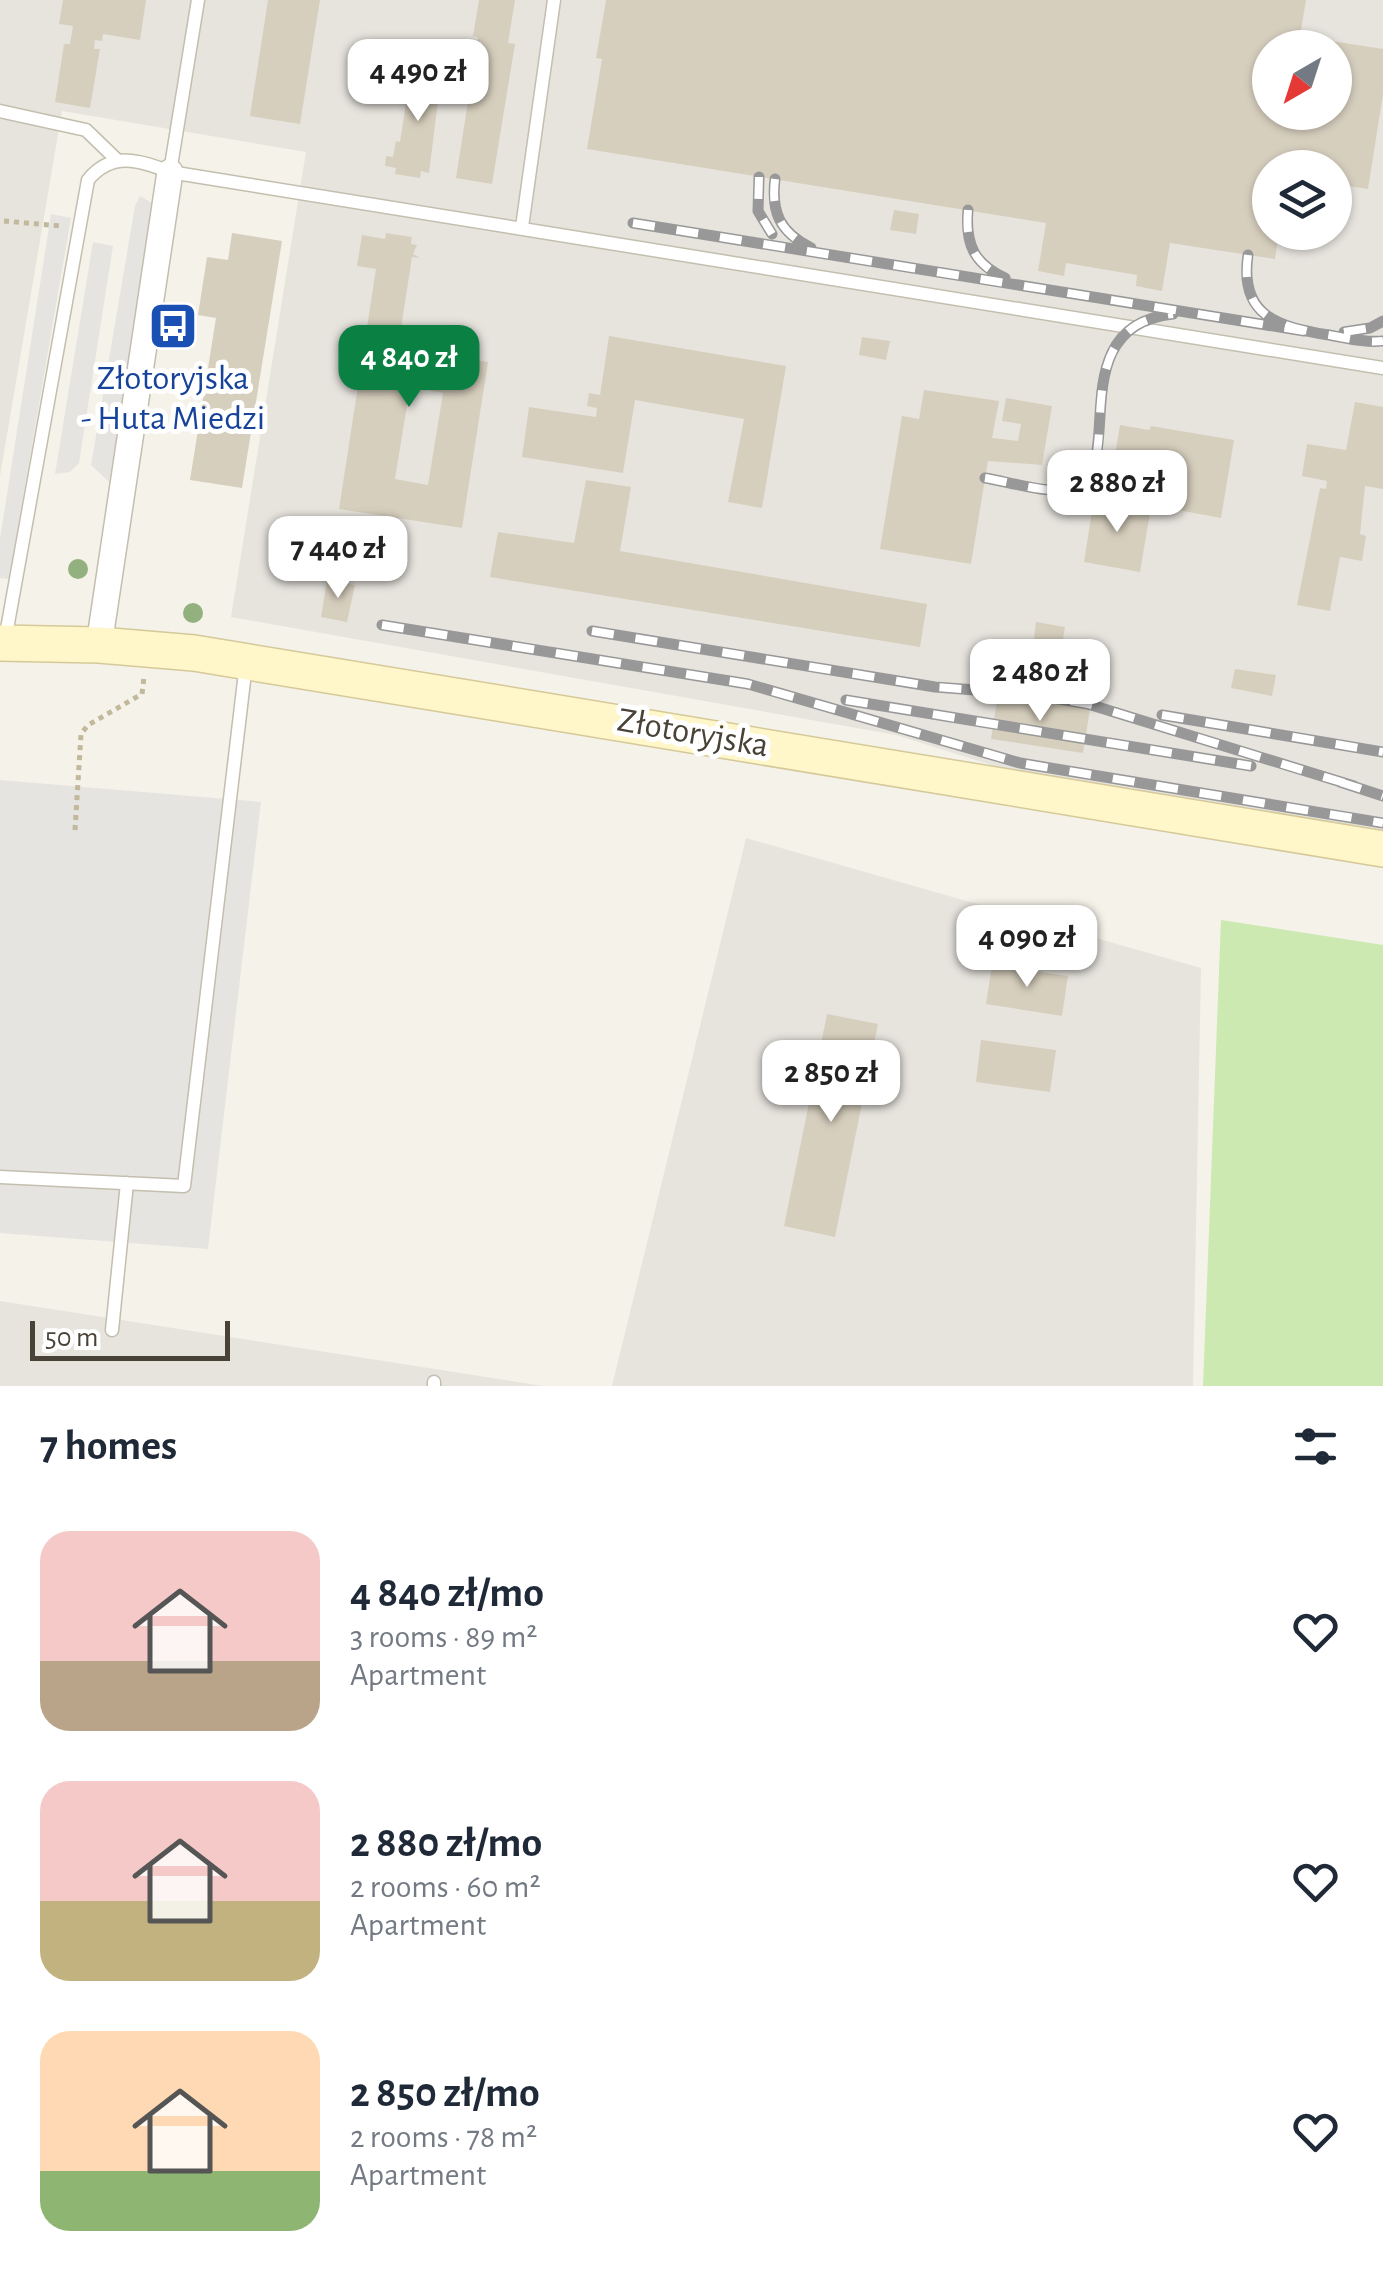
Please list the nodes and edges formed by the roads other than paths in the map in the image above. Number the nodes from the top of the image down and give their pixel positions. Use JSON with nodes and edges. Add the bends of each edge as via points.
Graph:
{"nodes":[{"id":1,"x":198,"y":0,"type":"edge"},
{"id":2,"x":554,"y":0,"type":"edge"},
{"id":3,"x":0,"y":112,"type":"edge"},
{"id":4,"x":117,"y":160,"type":"junction"},
{"id":5,"x":170,"y":172,"type":"junction"},
{"id":6,"x":522,"y":228,"type":"junction"},
{"id":7,"x":1383,"y":368,"type":"edge"},
{"id":8,"x":2,"y":643,"type":"edge"},
{"id":9,"x":100,"y":644,"type":"junction"},
{"id":10,"x":246,"y":661,"type":"junction"},
{"id":11,"x":1383,"y":850,"type":"edge"},
{"id":12,"x":0,"y":1178,"type":"edge"},
{"id":13,"x":127,"y":1183,"type":"junction"},
{"id":14,"x":112,"y":1330,"type":"dead end"}],
"edges":[{"from":1,"to":5,"type":"lane"},
{"from":2,"to":6,"type":"lane"},
{"from":3,"to":4,"type":"lane","via":[[86,130]]},
{"from":4,"to":5,"type":"lane"},
{"from":4,"to":8,"type":"lane","via":[[99,166],[88,180]]},
{"from":5,"to":6,"type":"lane"},
{"from":5,"to":9,"type":"street"},
{"from":6,"to":7,"type":"lane"},
{"from":8,"to":9,"type":"main road","name":"Złotoryjska"},
{"from":9,"to":10,"type":"main road","name":"Złotoryjska"},
{"from":10,"to":11,"type":"main road","name":"Złotoryjska"},
{"from":10,"to":13,"type":"lane","via":[[184,1186]]},
{"from":12,"to":13,"type":"lane"},
{"from":13,"to":14,"type":"lane"}]}
